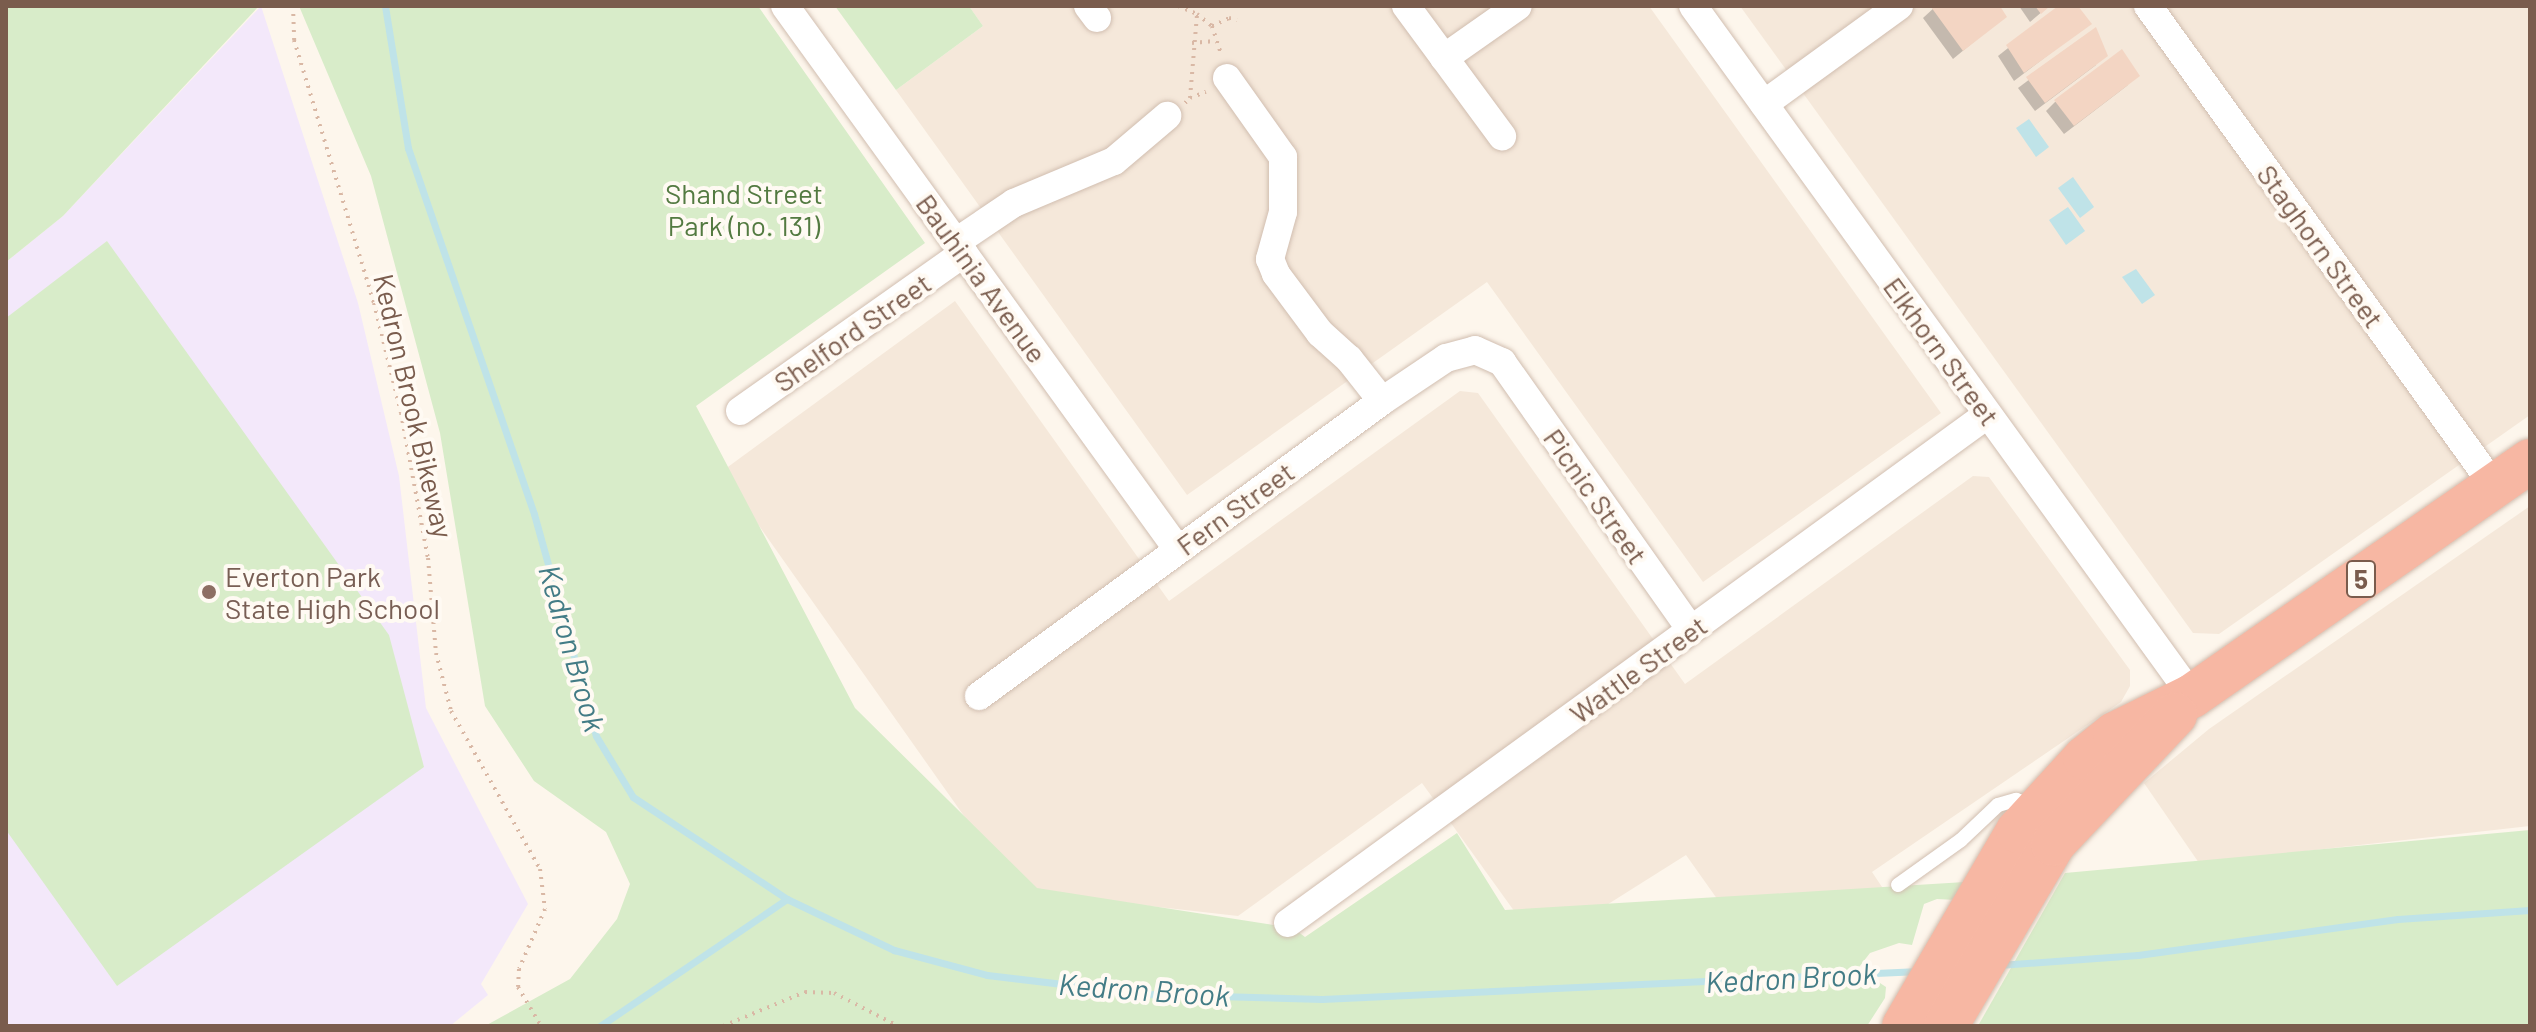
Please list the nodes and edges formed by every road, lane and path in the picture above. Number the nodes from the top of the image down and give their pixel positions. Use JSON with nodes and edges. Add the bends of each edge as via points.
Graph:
{"nodes":[{"id":1,"x":293,"y":6,"type":"edge"},
{"id":2,"x":785,"y":6,"type":"edge"},
{"id":3,"x":1178,"y":6,"type":"edge"},
{"id":4,"x":1406,"y":6,"type":"edge"},
{"id":5,"x":1518,"y":6,"type":"edge"},
{"id":6,"x":1693,"y":6,"type":"edge"},
{"id":7,"x":1899,"y":6,"type":"edge"},
{"id":8,"x":2148,"y":6,"type":"edge"},
{"id":9,"x":1197,"y":14,"type":"junction"},
{"id":10,"x":1237,"y":20,"type":"dead end"},
{"id":11,"x":1212,"y":26,"type":"junction"},
{"id":12,"x":1215,"y":41,"type":"junction"},
{"id":13,"x":1192,"y":43,"type":"junction"},
{"id":14,"x":1444,"y":58,"type":"junction"},
{"id":15,"x":1227,"y":78,"type":"joint"},
{"id":16,"x":1764,"y":104,"type":"junction"},
{"id":17,"x":1167,"y":116,"type":"joint"},
{"id":18,"x":1502,"y":136,"type":"dead end"},
{"id":19,"x":960,"y":248,"type":"junction"},
{"id":20,"x":1502,"y":362,"type":"joint"},
{"id":21,"x":1382,"y":401,"type":"junction"},
{"id":22,"x":740,"y":411,"type":"dead end"},
{"id":23,"x":1988,"y":414,"type":"junction"},
{"id":24,"x":2530,"y":461,"type":"edge"},
{"id":25,"x":2494,"y":486,"type":"junction"},
{"id":26,"x":1178,"y":550,"type":"junction"},
{"id":27,"x":1691,"y":630,"type":"junction"},
{"id":28,"x":979,"y":696,"type":"dead end"},
{"id":29,"x":2192,"y":696,"type":"junction"},
{"id":30,"x":2053,"y":815,"type":"junction"},
{"id":31,"x":1898,"y":885,"type":"dead end"},
{"id":32,"x":2001,"y":894,"type":"junction"},
{"id":33,"x":1288,"y":923,"type":"dead end"},
{"id":34,"x":541,"y":1026,"type":"edge"},
{"id":35,"x":723,"y":1026,"type":"edge"},
{"id":36,"x":898,"y":1026,"type":"edge"},
{"id":37,"x":1904,"y":1026,"type":"edge"},
{"id":38,"x":1946,"y":1026,"type":"edge"}],
"edges":[{"from":1,"to":34,"type":"path","name":"Kedron Brook Bikeway","via":[[294,40],[374,303],[401,413],[428,558],[436,653],[451,711],[540,869],[545,909],[518,978]]},
{"from":2,"to":19,"type":"street","name":"Bauhinia Avenue"},
{"from":3,"to":9,"type":"path"},
{"from":4,"to":14,"type":"street"},
{"from":5,"to":14,"type":"street"},
{"from":6,"to":16,"type":"street","name":"Elkhorn Street"},
{"from":7,"to":16,"type":"street"},
{"from":8,"to":25,"type":"street","name":"Staghorn Street"},
{"from":9,"to":11,"type":"path"},
{"from":9,"to":13,"type":"path"},
{"from":10,"to":11,"type":"path"},
{"from":11,"to":12,"type":"path"},
{"from":12,"to":13,"type":"path"},
{"from":12,"to":15,"type":"path","via":[[1230,71]]},
{"from":13,"to":17,"type":"path","via":[[1190,98]]},
{"from":14,"to":18,"type":"street"},
{"from":15,"to":21,"type":"street","via":[[1283,157],[1283,212],[1270,259],[1276,274],[1320,333]]},
{"from":16,"to":23,"type":"street","name":"Elkhorn Street"},
{"from":17,"to":19,"type":"street","name":"Shelford Street","via":[[1114,161],[1014,203]]},
{"from":19,"to":22,"type":"street","name":"Shelford Street"},
{"from":19,"to":26,"type":"street","name":"Bauhinia Avenue"},
{"from":20,"to":21,"type":"street","name":"Fern Street","via":[[1475,350],[1446,358]]},
{"from":20,"to":27,"type":"street","name":"Picnic Street"},
{"from":21,"to":26,"type":"street","name":"Fern Street"},
{"from":23,"to":27,"type":"street","name":"Wattle Street"},
{"from":23,"to":29,"type":"street","name":"Elkhorn Street"},
{"from":24,"to":25,"type":"highway","number":"5"},
{"from":25,"to":29,"type":"highway","number":"5"},
{"from":26,"to":28,"type":"street","name":"Fern Street"},
{"from":27,"to":33,"type":"street","name":"Wattle Street"},
{"from":29,"to":30,"type":"highway","number":"5","via":[[2115,734]]},
{"from":30,"to":31,"type":"lane","via":[[2016,800],[1998,805],[1961,840]]},
{"from":30,"to":32,"type":"highway","number":"5"},
{"from":32,"to":37,"type":"highway","number":"5"},
{"from":32,"to":38,"type":"highway","number":"5"},
{"from":35,"to":36,"type":"path","via":[[805,992],[834,993]]}]}
